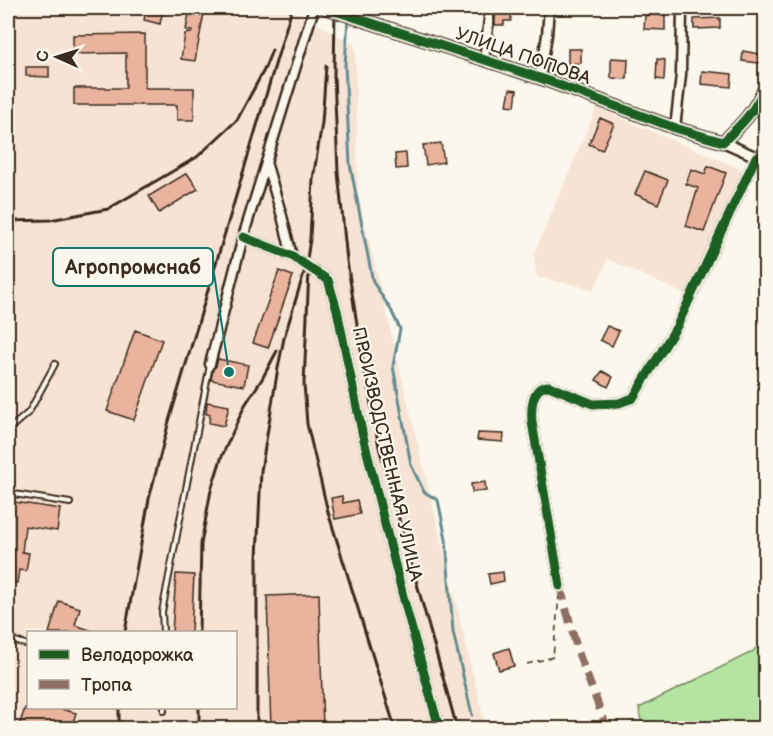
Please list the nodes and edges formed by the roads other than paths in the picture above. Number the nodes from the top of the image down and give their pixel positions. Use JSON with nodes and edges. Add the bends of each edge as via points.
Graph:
{"nodes":[{"id":1,"x":314,"y":8,"type":"edge"},
{"id":2,"x":326,"y":8,"type":"edge"},
{"id":3,"x":489,"y":8,"type":"edge"},
{"id":4,"x":549,"y":8,"type":"edge"},
{"id":5,"x":681,"y":8,"type":"edge"},
{"id":6,"x":484,"y":60,"type":"junction"},
{"id":7,"x":540,"y":78,"type":"junction"},
{"id":8,"x":765,"y":85,"type":"edge"},
{"id":9,"x":675,"y":128,"type":"junction"},
{"id":10,"x":723,"y":142,"type":"junction"},
{"id":11,"x":756,"y":157,"type":"junction"},
{"id":12,"x":265,"y":161,"type":"junction"},
{"id":13,"x":765,"y":161,"type":"edge"},
{"id":14,"x":243,"y":237,"type":"junction"},
{"id":15,"x":292,"y":256,"type":"junction"},
{"id":16,"x":55,"y":364,"type":"dead end"},
{"id":17,"x":210,"y":364,"type":"joint"},
{"id":18,"x":8,"y":430,"type":"edge"},
{"id":19,"x":8,"y":493,"type":"edge"},
{"id":20,"x":70,"y":503,"type":"dead end"},
{"id":21,"x":560,"y":586,"type":"road end"},
{"id":22,"x":163,"y":631,"type":"edge"},
{"id":23,"x":8,"y":639,"type":"edge"},
{"id":24,"x":25,"y":644,"type":"dead end"},
{"id":25,"x":439,"y":729,"type":"edge"}],
"edges":[{"from":1,"to":12,"type":"street"},
{"from":2,"to":6,"type":"street","name":"УЛИЦА ПОПОВА"},
{"from":3,"to":6,"type":"street"},
{"from":4,"to":7,"type":"street"},
{"from":5,"to":9,"type":"street","via":[[681,75]]},
{"from":6,"to":7,"type":"street","name":"УЛИЦА ПОПОВА"},
{"from":7,"to":9,"type":"street","name":"УЛИЦА ПОПОВА"},
{"from":8,"to":10,"type":"street","via":[[744,122]]},
{"from":9,"to":10,"type":"street","name":"УЛИЦА ПОПОВА"},
{"from":10,"to":11,"type":"street"},
{"from":11,"to":13,"type":"street"},
{"from":11,"to":21,"type":"street","via":[[677,326],[633,398],[619,404],[593,404],[549,386],[540,388],[534,398],[532,422]]},
{"from":12,"to":14,"type":"street"},
{"from":12,"to":15,"type":"street"},
{"from":14,"to":15,"type":"street","name":"ПРОИЗВОДСТВЕННАЯ УЛИЦА"},
{"from":14,"to":17,"type":"street"},
{"from":15,"to":25,"type":"street","name":"ПРОИЗВОДСТВЕННАЯ УЛИЦА","via":[[327,280],[338,310],[370,465]]},
{"from":16,"to":18,"type":"lane","via":[[29,412]]},
{"from":17,"to":22,"type":"lane","via":[[162,612]]},
{"from":19,"to":20,"type":"lane"},
{"from":23,"to":24,"type":"lane"}]}
